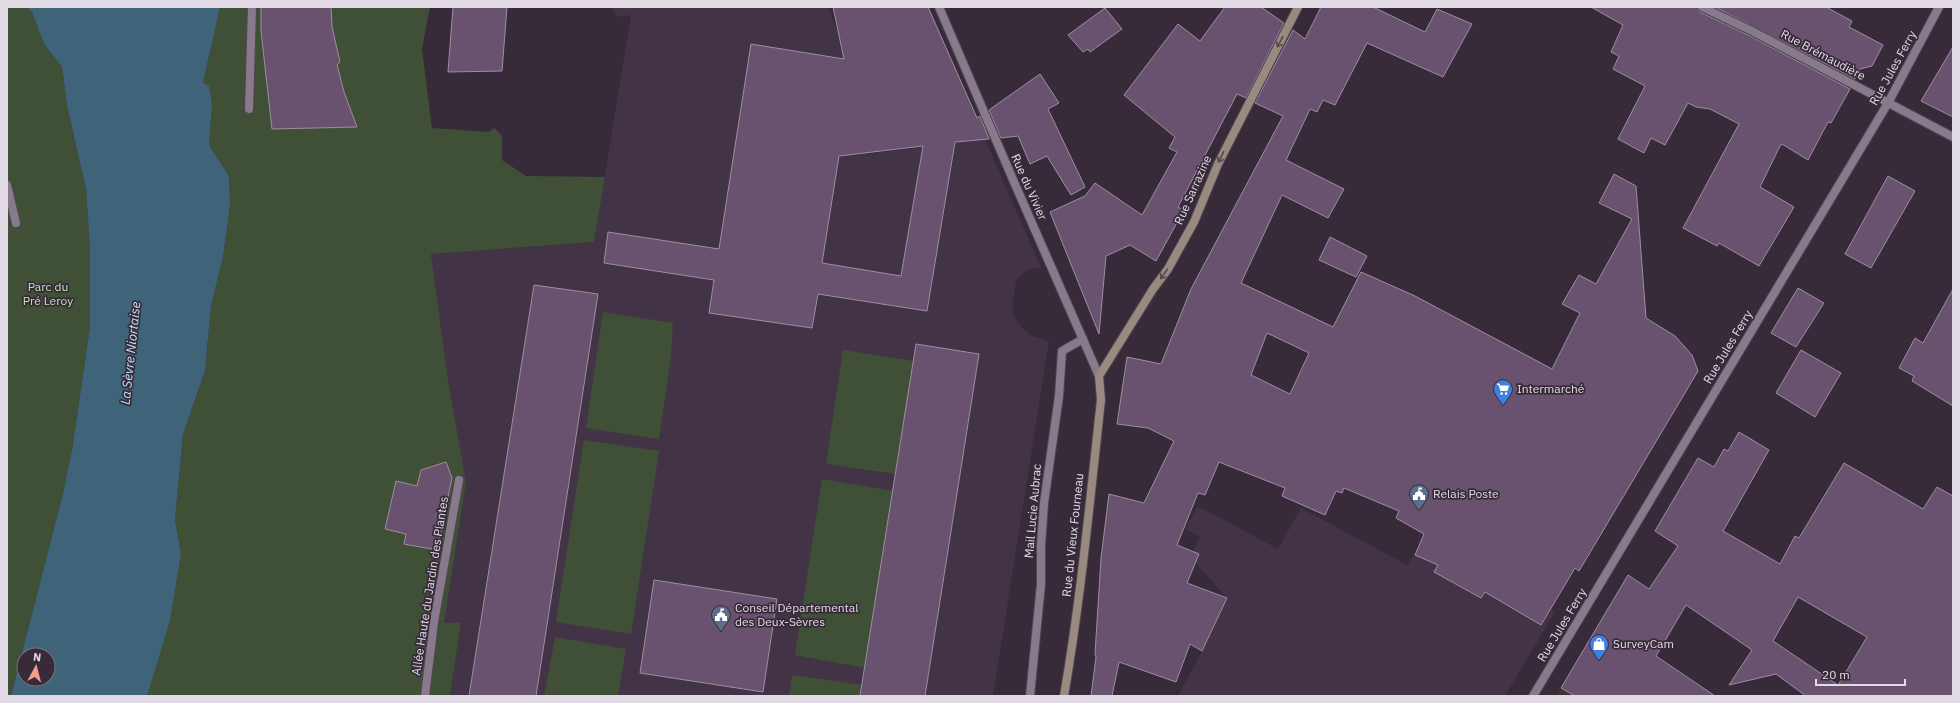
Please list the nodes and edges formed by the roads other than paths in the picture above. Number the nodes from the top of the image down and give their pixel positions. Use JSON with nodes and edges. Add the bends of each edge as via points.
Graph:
{"nodes":[{"id":1,"x":252,"y":7,"type":"edge"},
{"id":2,"x":939,"y":7,"type":"edge"},
{"id":3,"x":1298,"y":7,"type":"edge"},
{"id":4,"x":1702,"y":7,"type":"edge"},
{"id":5,"x":1939,"y":7,"type":"edge"},
{"id":6,"x":1888,"y":103,"type":"junction"},
{"id":7,"x":249,"y":109,"type":"dead end"},
{"id":8,"x":1953,"y":138,"type":"edge"},
{"id":9,"x":7,"y":185,"type":"edge"},
{"id":10,"x":16,"y":224,"type":"dead end"},
{"id":11,"x":1083,"y":339,"type":"junction"},
{"id":12,"x":1099,"y":376,"type":"junction"},
{"id":13,"x":459,"y":480,"type":"dead end"},
{"id":14,"x":425,"y":696,"type":"edge"},
{"id":15,"x":1030,"y":696,"type":"edge"},
{"id":16,"x":1064,"y":696,"type":"edge"},
{"id":17,"x":1533,"y":696,"type":"edge"}],
"edges":[{"from":1,"to":7,"type":"street"},
{"from":2,"to":11,"type":"street","name":"Rue du Vivier"},
{"from":3,"to":12,"type":"main road","name":"Rue Sarrazine","one_way":true,"via":[[1235,129],[1194,222],[1168,269]]},
{"from":4,"to":6,"type":"street","name":"Rue Brémaudière"},
{"from":5,"to":6,"type":"street","name":"Rue Jules Ferry"},
{"from":6,"to":8,"type":"street","name":"Rue Brémaudière"},
{"from":6,"to":17,"type":"street","name":"Rue Jules Ferry"},
{"from":9,"to":10,"type":"street"},
{"from":11,"to":12,"type":"street","name":"Rue du Vivier"},
{"from":11,"to":15,"type":"street","name":"Mail Lucie Aubrac","via":[[1062,351],[1059,396],[1044,503],[1041,584]]},
{"from":12,"to":16,"type":"main road","name":"Rue du Vieux Fourneau","via":[[1100,400],[1083,558]]},
{"from":13,"to":14,"type":"street","name":"Allée Haute du Jardin des Plantes","via":[[434,622]]}]}
